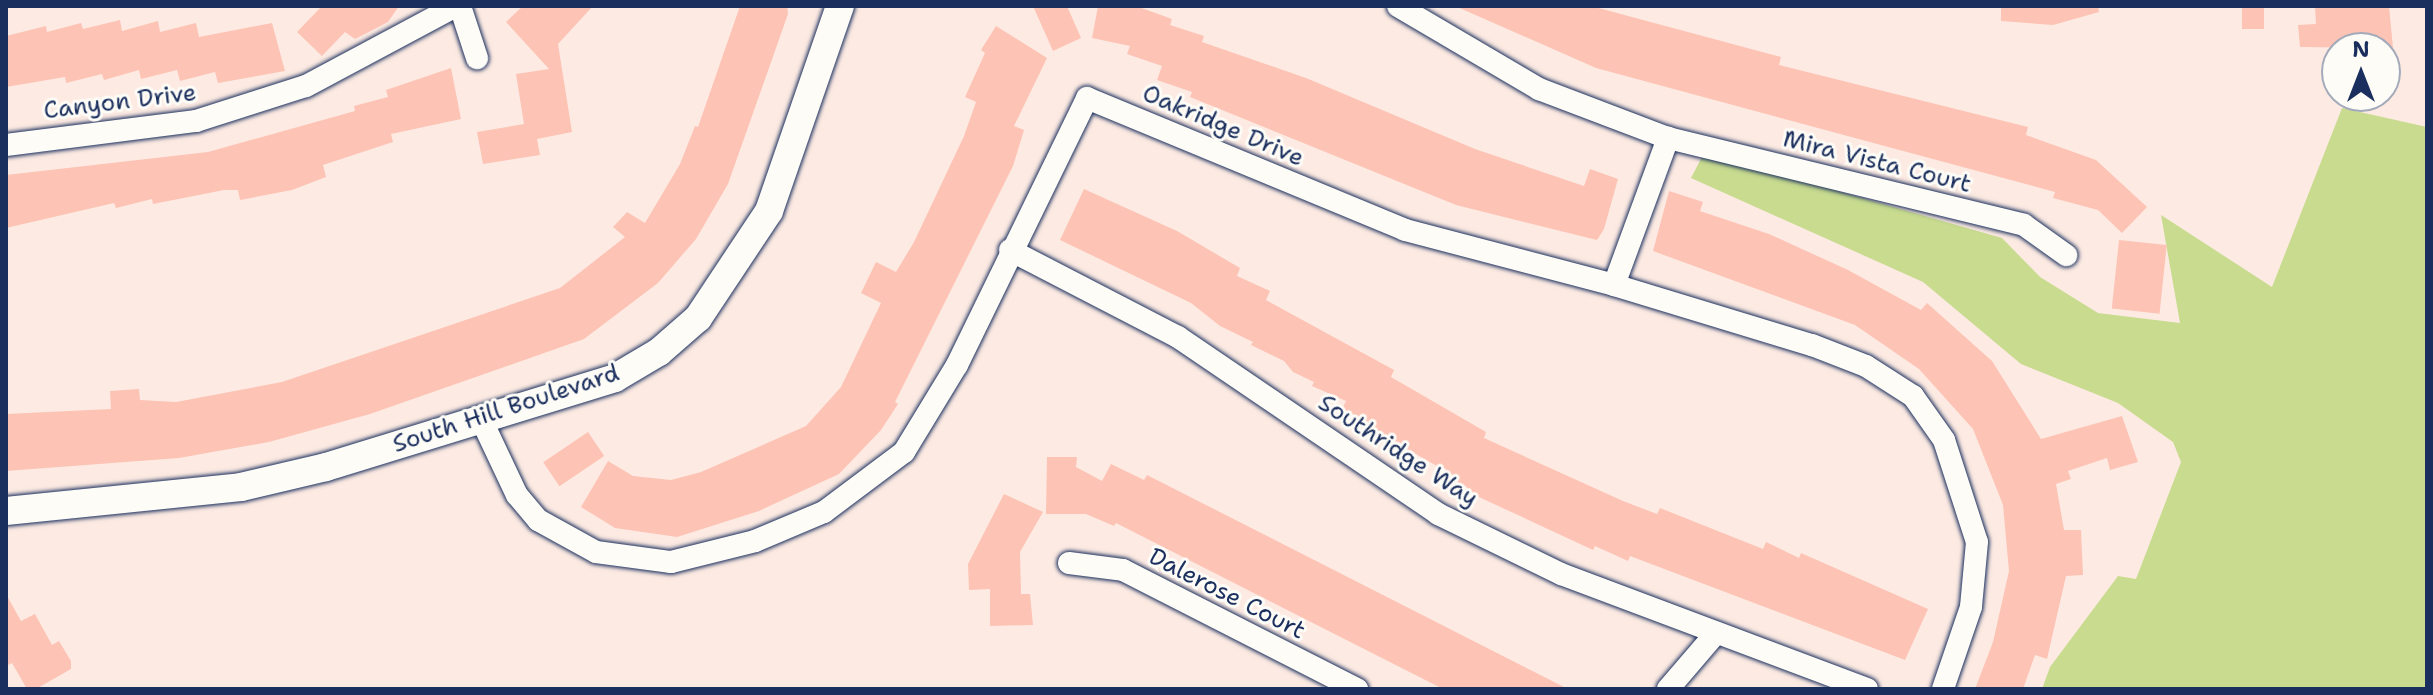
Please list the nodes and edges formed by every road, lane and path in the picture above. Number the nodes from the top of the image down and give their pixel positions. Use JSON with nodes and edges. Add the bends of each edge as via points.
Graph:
{"nodes":[{"id":1,"x":458,"y":6,"type":"edge"},
{"id":2,"x":840,"y":6,"type":"edge"},
{"id":3,"x":1398,"y":6,"type":"edge"},
{"id":4,"x":477,"y":58,"type":"dead end"},
{"id":5,"x":1668,"y":138,"type":"junction"},
{"id":6,"x":6,"y":145,"type":"edge"},
{"id":7,"x":1010,"y":250,"type":"junction"},
{"id":8,"x":2066,"y":255,"type":"dead end"},
{"id":9,"x":1614,"y":285,"type":"junction"},
{"id":10,"x":481,"y":419,"type":"junction"},
{"id":11,"x":6,"y":511,"type":"edge"},
{"id":12,"x":1069,"y":563,"type":"dead end"},
{"id":13,"x":1716,"y":633,"type":"junction"},
{"id":14,"x":1357,"y":689,"type":"edge"},
{"id":15,"x":1668,"y":689,"type":"edge"},
{"id":16,"x":1867,"y":689,"type":"edge"},
{"id":17,"x":1943,"y":689,"type":"edge"}],
"edges":[{"from":1,"to":4,"type":"street"},
{"from":1,"to":6,"type":"street","name":"Canyon Drive","via":[[306,86],[196,121]]},
{"from":2,"to":10,"type":"street","name":"South Hill Boulevard","via":[[769,211],[698,318],[659,352],[615,378]]},
{"from":3,"to":5,"type":"street","name":"Mira Vista Court","via":[[1539,89]]},
{"from":5,"to":8,"type":"street","name":"Mira Vista Court","via":[[2024,225]]},
{"from":5,"to":9,"type":"street"},
{"from":7,"to":9,"type":"street","name":"Oakridge Drive","via":[[1087,98],[1405,230]]},
{"from":7,"to":10,"type":"street","name":"Oakridge Drive","via":[[957,365],[904,452],[824,512],[755,541],[671,562],[596,552],[538,520],[524,504]]},
{"from":7,"to":13,"type":"street","name":"Southridge Way","via":[[1178,337],[1438,514],[1561,574]]},
{"from":9,"to":17,"type":"street","name":"Oakridge Drive","via":[[1812,345],[1866,366],[1913,396],[1944,440],[1977,542],[1971,607]]},
{"from":10,"to":11,"type":"street","name":"South Hill Boulevard","via":[[241,487]]},
{"from":12,"to":14,"type":"street","name":"Dalerose Court","via":[[1123,570]]},
{"from":13,"to":15,"type":"street"},
{"from":13,"to":16,"type":"street","name":"Southridge Way"}]}
